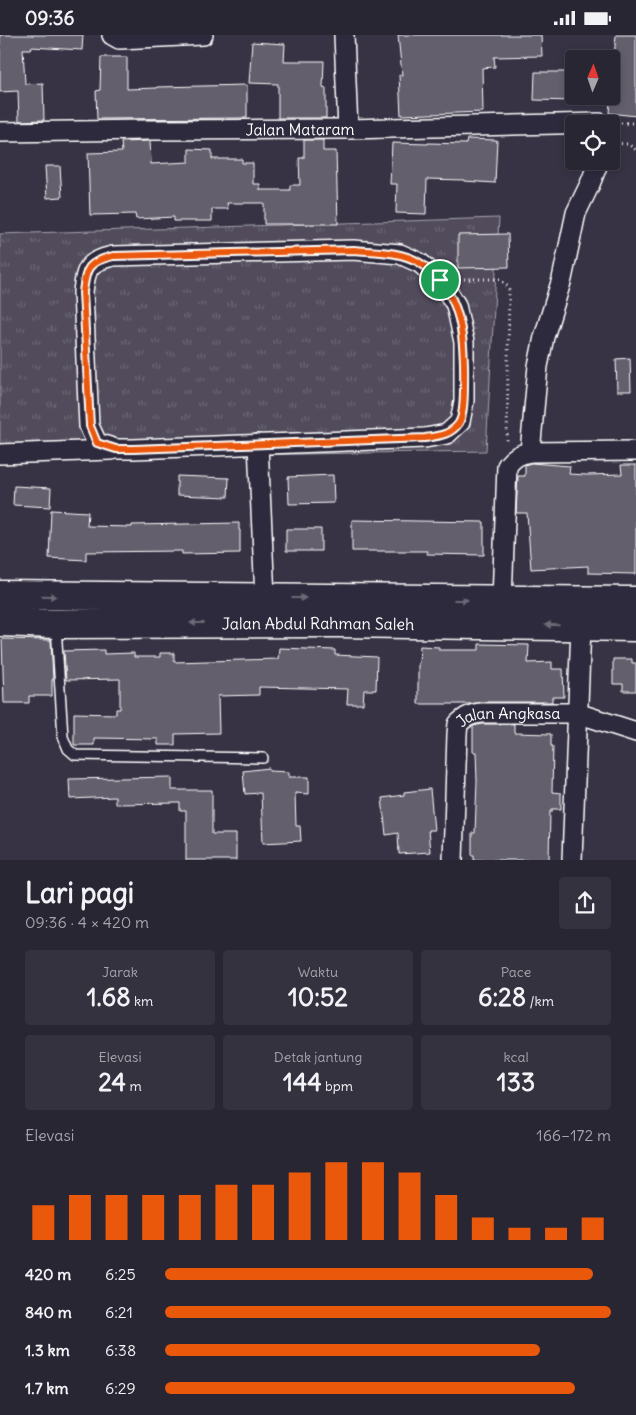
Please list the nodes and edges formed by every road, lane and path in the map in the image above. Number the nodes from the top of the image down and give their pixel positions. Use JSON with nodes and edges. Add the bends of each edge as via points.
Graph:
{"nodes":[{"id":1,"x":112,"y":35,"type":"edge"},
{"id":2,"x":202,"y":35,"type":"edge"},
{"id":3,"x":344,"y":35,"type":"edge"},
{"id":4,"x":565,"y":124,"type":"edge"},
{"id":5,"x":348,"y":129,"type":"junction"},
{"id":6,"x":0,"y":132,"type":"edge"},
{"id":7,"x":620,"y":144,"type":"edge"},
{"id":8,"x":636,"y":149,"type":"edge"},
{"id":9,"x":595,"y":170,"type":"edge"},
{"id":10,"x":440,"y":280,"type":"junction"},
{"id":11,"x":258,"y":444,"type":"junction"},
{"id":12,"x":116,"y":449,"type":"junction"},
{"id":13,"x":636,"y":451,"type":"edge"},
{"id":14,"x":530,"y":453,"type":"junction"},
{"id":15,"x":0,"y":454,"type":"edge"},
{"id":16,"x":507,"y":466,"type":"junction"},
{"id":17,"x":0,"y":595,"type":"edge"},
{"id":18,"x":265,"y":598,"type":"junction"},
{"id":19,"x":502,"y":600,"type":"junction"},
{"id":20,"x":636,"y":601,"type":"edge"},
{"id":21,"x":89,"y":610,"type":"junction"},
{"id":22,"x":0,"y":622,"type":"edge"},
{"id":23,"x":56,"y":624,"type":"junction"},
{"id":24,"x":581,"y":626,"type":"junction"},
{"id":25,"x":636,"y":627,"type":"edge"},
{"id":26,"x":577,"y":713,"type":"junction"},
{"id":27,"x":636,"y":732,"type":"edge"},
{"id":28,"x":263,"y":758,"type":"dead end"},
{"id":29,"x":453,"y":860,"type":"edge"},
{"id":30,"x":572,"y":860,"type":"edge"}],
"edges":[{"from":1,"to":2,"type":"street","via":[[119,39]]},
{"from":3,"to":5,"type":"street"},
{"from":4,"to":5,"type":"street","name":"Jalan Mataram"},
{"from":5,"to":6,"type":"street","name":"Jalan Mataram"},
{"from":7,"to":8,"type":"path"},
{"from":9,"to":14,"type":"street","via":[[576,213],[562,279],[544,337]]},
{"from":10,"to":11,"type":"street","via":[[456,305],[464,342],[464,401],[460,422],[447,434],[425,438]]},
{"from":10,"to":12,"type":"street","via":[[420,263],[400,254],[354,250],[113,256],[98,260],[89,267],[83,292],[90,426],[97,443]]},
{"from":10,"to":16,"type":"path","via":[[500,279],[509,288]]},
{"from":11,"to":12,"type":"street"},
{"from":11,"to":18,"type":"street"},
{"from":12,"to":15,"type":"street"},
{"from":13,"to":14,"type":"street"},
{"from":14,"to":16,"type":"street","via":[[514,457]]},
{"from":16,"to":19,"type":"street"},
{"from":17,"to":21,"type":"highway","name":"Jalan Abdul Rahman Saleh","one_way":true},
{"from":18,"to":19,"type":"highway","name":"Jalan Abdul Rahman Saleh","one_way":true},
{"from":18,"to":21,"type":"highway","name":"Jalan Abdul Rahman Saleh"},
{"from":19,"to":20,"type":"highway","name":"Jalan Abdul Rahman Saleh"},
{"from":21,"to":23,"type":"highway","name":"Jalan Abdul Rahman Saleh"},
{"from":24,"to":21,"type":"highway","name":"Jalan Abdul Rahman Saleh","one_way":true,"via":[[327,623]]},
{"from":22,"to":23,"type":"highway","name":"Jalan Abdul Rahman Saleh"},
{"from":23,"to":28,"type":"lane","via":[[63,737],[75,755]]},
{"from":24,"to":25,"type":"highway","name":"Jalan Abdul Rahman Saleh"},
{"from":24,"to":26,"type":"street","name":"Jalan Angkasa"},
{"from":26,"to":27,"type":"street","name":"Jalan Angkasa"},
{"from":26,"to":29,"type":"street","name":"Jalan Angkasa","via":[[482,713],[470,715],[458,724]]},
{"from":26,"to":30,"type":"street","name":"Jalan Angkasa"}]}
